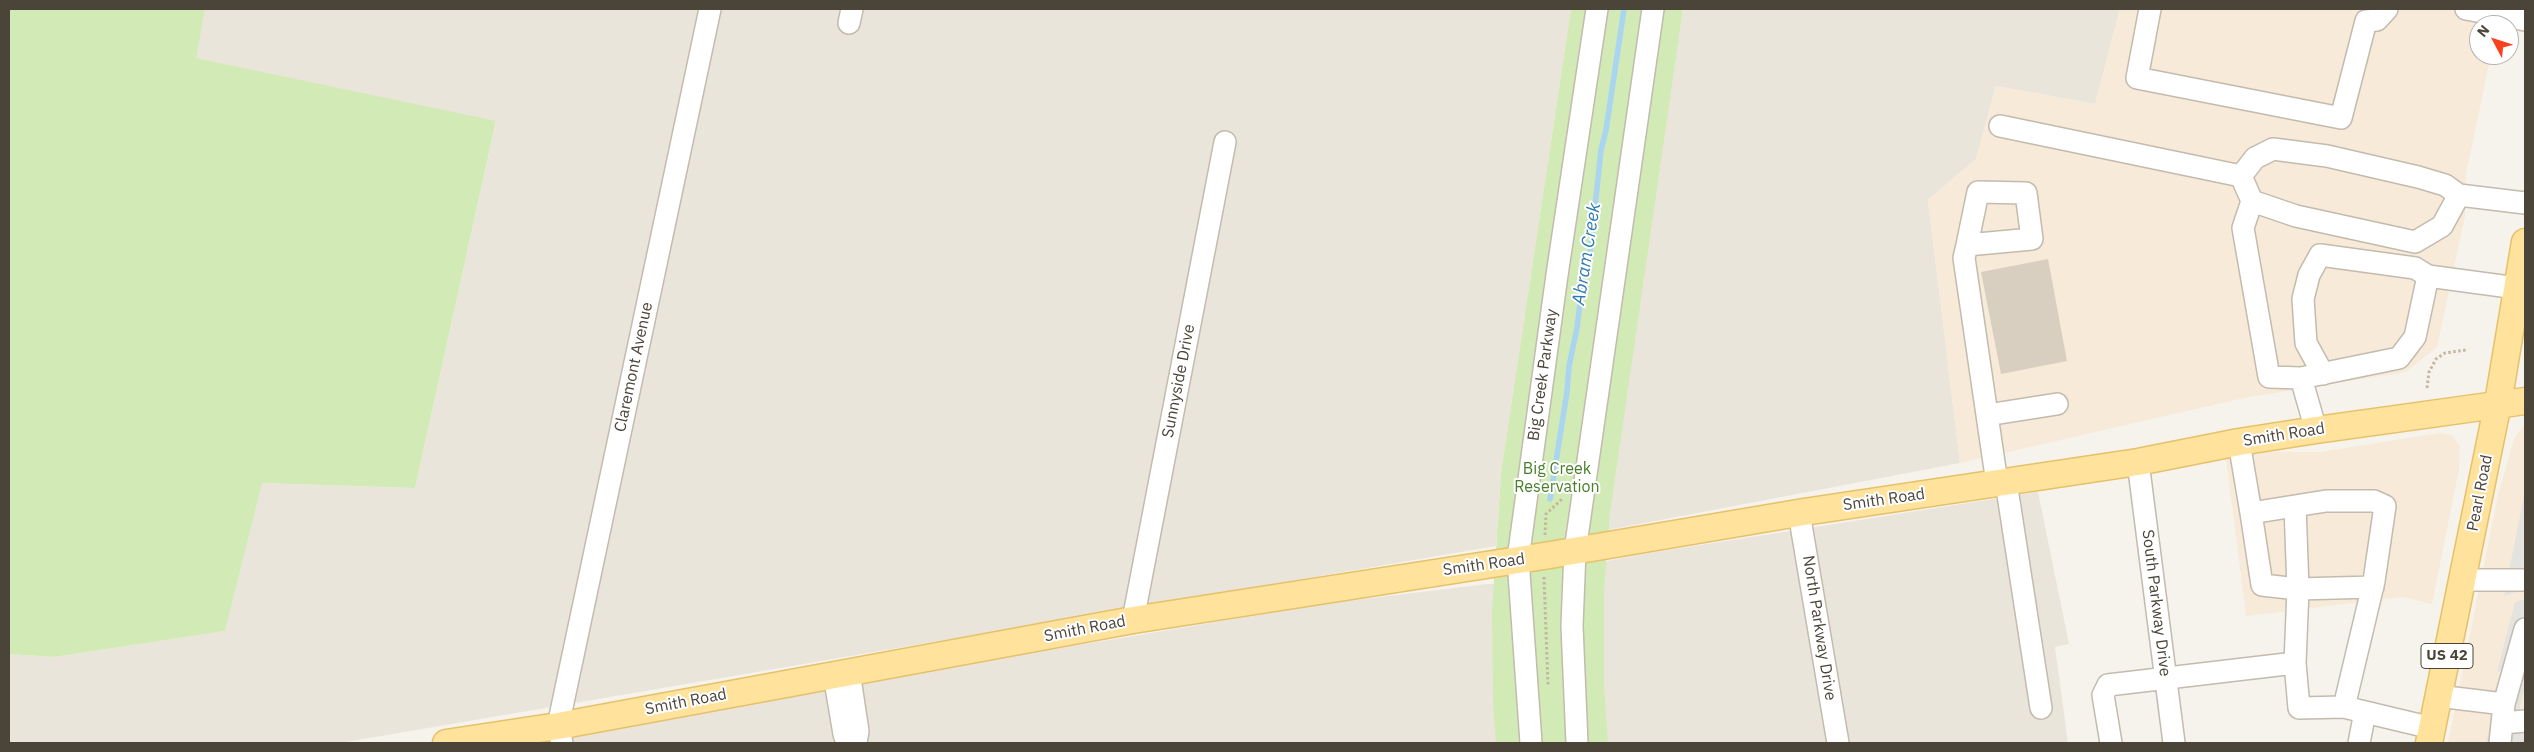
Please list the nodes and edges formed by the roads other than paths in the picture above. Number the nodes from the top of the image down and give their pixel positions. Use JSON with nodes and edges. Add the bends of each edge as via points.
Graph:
{"nodes":[{"id":1,"x":710,"y":9,"type":"edge"},
{"id":2,"x":1597,"y":9,"type":"edge"},
{"id":3,"x":1653,"y":9,"type":"edge"},
{"id":4,"x":2150,"y":9,"type":"edge"},
{"id":5,"x":2466,"y":9,"type":"edge"},
{"id":6,"x":2376,"y":17,"type":"edge"},
{"id":7,"x":2525,"y":20,"type":"edge"},
{"id":8,"x":2000,"y":126,"type":"dead end"},
{"id":9,"x":1225,"y":142,"type":"dead end"},
{"id":10,"x":2241,"y":176,"type":"junction"},
{"id":11,"x":2459,"y":195,"type":"junction"},
{"id":12,"x":2252,"y":201,"type":"junction"},
{"id":13,"x":2525,"y":203,"type":"edge"},
{"id":14,"x":1967,"y":245,"type":"dead end"},
{"id":15,"x":2525,"y":250,"type":"edge"},
{"id":16,"x":2428,"y":276,"type":"junction"},
{"id":17,"x":2518,"y":288,"type":"junction"},
{"id":18,"x":2323,"y":374,"type":"junction"},
{"id":19,"x":2301,"y":378,"type":"junction"},
{"id":20,"x":2525,"y":400,"type":"edge"},
{"id":21,"x":2498,"y":403,"type":"junction"},
{"id":22,"x":2057,"y":404,"type":"dead end"},
{"id":23,"x":1987,"y":415,"type":"junction"},
{"id":24,"x":2316,"y":430,"type":"junction"},
{"id":25,"x":2239,"y":442,"type":"junction"},
{"id":26,"x":2138,"y":462,"type":"junction"},
{"id":27,"x":2001,"y":483,"type":"junction"},
{"id":28,"x":2295,"y":506,"type":"junction"},
{"id":29,"x":1800,"y":513,"type":"junction"},
{"id":30,"x":2251,"y":513,"type":"junction"},
{"id":31,"x":1575,"y":551,"type":"junction"},
{"id":32,"x":1518,"y":559,"type":"junction"},
{"id":33,"x":2462,"y":580,"type":"junction"},
{"id":34,"x":2525,"y":580,"type":"edge"},
{"id":35,"x":2373,"y":587,"type":"junction"},
{"id":36,"x":2298,"y":589,"type":"junction"},
{"id":37,"x":1133,"y":620,"type":"junction"},
{"id":38,"x":2525,"y":628,"type":"edge"},
{"id":39,"x":2295,"y":663,"type":"junction"},
{"id":40,"x":841,"y":674,"type":"junction"},
{"id":41,"x":2166,"y":679,"type":"junction"},
{"id":42,"x":2438,"y":696,"type":"junction"},
{"id":43,"x":2344,"y":707,"type":"junction"},
{"id":44,"x":2041,"y":708,"type":"dead end"},
{"id":45,"x":2365,"y":712,"type":"junction"},
{"id":46,"x":2525,"y":722,"type":"edge"},
{"id":47,"x":2502,"y":723,"type":"edge"},
{"id":48,"x":560,"y":735,"type":"edge"},
{"id":49,"x":2430,"y":736,"type":"edge"},
{"id":50,"x":446,"y":743,"type":"edge"},
{"id":51,"x":847,"y":743,"type":"edge"},
{"id":52,"x":856,"y":743,"type":"edge"},
{"id":53,"x":1531,"y":743,"type":"edge"},
{"id":54,"x":1577,"y":743,"type":"edge"},
{"id":55,"x":1838,"y":743,"type":"edge"},
{"id":56,"x":2111,"y":743,"type":"edge"},
{"id":57,"x":2174,"y":743,"type":"edge"},
{"id":58,"x":2359,"y":743,"type":"edge"}],
"edges":[{"from":1,"to":48,"type":"street","name":"Claremont Avenue"},
{"from":2,"to":32,"type":"street","name":"Big Creek Parkway"},
{"from":3,"to":31,"type":"street"},
{"from":4,"to":6,"type":"street","via":[[2136,78],[2341,118]]},
{"from":5,"to":7,"type":"street"},
{"from":8,"to":10,"type":"street"},
{"from":9,"to":37,"type":"street","name":"Sunnyside Drive"},
{"from":10,"to":11,"type":"street","via":[[2255,158],[2273,149],[2326,156],[2418,177],[2445,185]]},
{"from":10,"to":12,"type":"street"},
{"from":11,"to":12,"type":"street","via":[[2442,226],[2415,242],[2296,216]]},
{"from":11,"to":13,"type":"street"},
{"from":12,"to":19,"type":"street","via":[[2243,228],[2269,377]]},
{"from":14,"to":23,"type":"street","via":[[1964,258]]},
{"from":15,"to":17,"type":"main road","name":"Pearl Road","number":"US 42"},
{"from":16,"to":17,"type":"street"},
{"from":16,"to":18,"type":"street","via":[[2414,337],[2399,358]]},
{"from":16,"to":18,"type":"street","via":[[2415,268],[2320,255],[2309,275],[2303,299],[2306,344]]},
{"from":17,"to":21,"type":"main road","name":"Pearl Road","number":"US 42"},
{"from":18,"to":19,"type":"street"},
{"from":19,"to":24,"type":"street"},
{"from":20,"to":21,"type":"main road","name":"Smith Road"},
{"from":21,"to":24,"type":"main road","name":"Smith Road"},
{"from":21,"to":33,"type":"main road","name":"Pearl Road","number":"US 42"},
{"from":22,"to":23,"type":"street"},
{"from":23,"to":27,"type":"street"},
{"from":24,"to":25,"type":"main road","name":"Smith Road"},
{"from":25,"to":26,"type":"main road","name":"Smith Road"},
{"from":25,"to":30,"type":"street"},
{"from":26,"to":27,"type":"main road","name":"Smith Road"},
{"from":26,"to":41,"type":"street","name":"South Parkway Drive"},
{"from":27,"to":29,"type":"main road","name":"Smith Road"},
{"from":27,"to":44,"type":"street"},
{"from":28,"to":30,"type":"street"},
{"from":28,"to":35,"type":"street","via":[[2326,501],[2374,501],[2385,506]]},
{"from":28,"to":36,"type":"street"},
{"from":29,"to":31,"type":"main road","name":"Smith Road"},
{"from":29,"to":55,"type":"street","name":"North Parkway Drive"},
{"from":30,"to":36,"type":"street","via":[[2262,585]]},
{"from":31,"to":32,"type":"main road","name":"Smith Road"},
{"from":31,"to":54,"type":"street","via":[[1572,626]]},
{"from":32,"to":37,"type":"main road","name":"Smith Road"},
{"from":32,"to":53,"type":"street","name":"Big Creek Parkway"},
{"from":33,"to":34,"type":"street"},
{"from":33,"to":42,"type":"main road","name":"Pearl Road","number":"US 42"},
{"from":35,"to":36,"type":"street"},
{"from":35,"to":43,"type":"street"},
{"from":36,"to":39,"type":"street"},
{"from":37,"to":40,"type":"main road","name":"Smith Road"},
{"from":38,"to":47,"type":"street"},
{"from":39,"to":41,"type":"street"},
{"from":39,"to":43,"type":"street","via":[[2299,708]]},
{"from":40,"to":48,"type":"main road","name":"Smith Road"},
{"from":40,"to":51,"type":"street"},
{"from":40,"to":52,"type":"street","via":[[858,731]]},
{"from":41,"to":56,"type":"street","via":[[2108,686],[2102,695]]},
{"from":41,"to":57,"type":"street","name":"South Parkway Drive"},
{"from":42,"to":47,"type":"street"},
{"from":42,"to":49,"type":"main road","name":"Pearl Road","number":"US 42"},
{"from":43,"to":45,"type":"street"},
{"from":45,"to":49,"type":"street"},
{"from":45,"to":58,"type":"street"},
{"from":46,"to":47,"type":"street"},
{"from":48,"to":50,"type":"main road","name":"Smith Road"}]}
